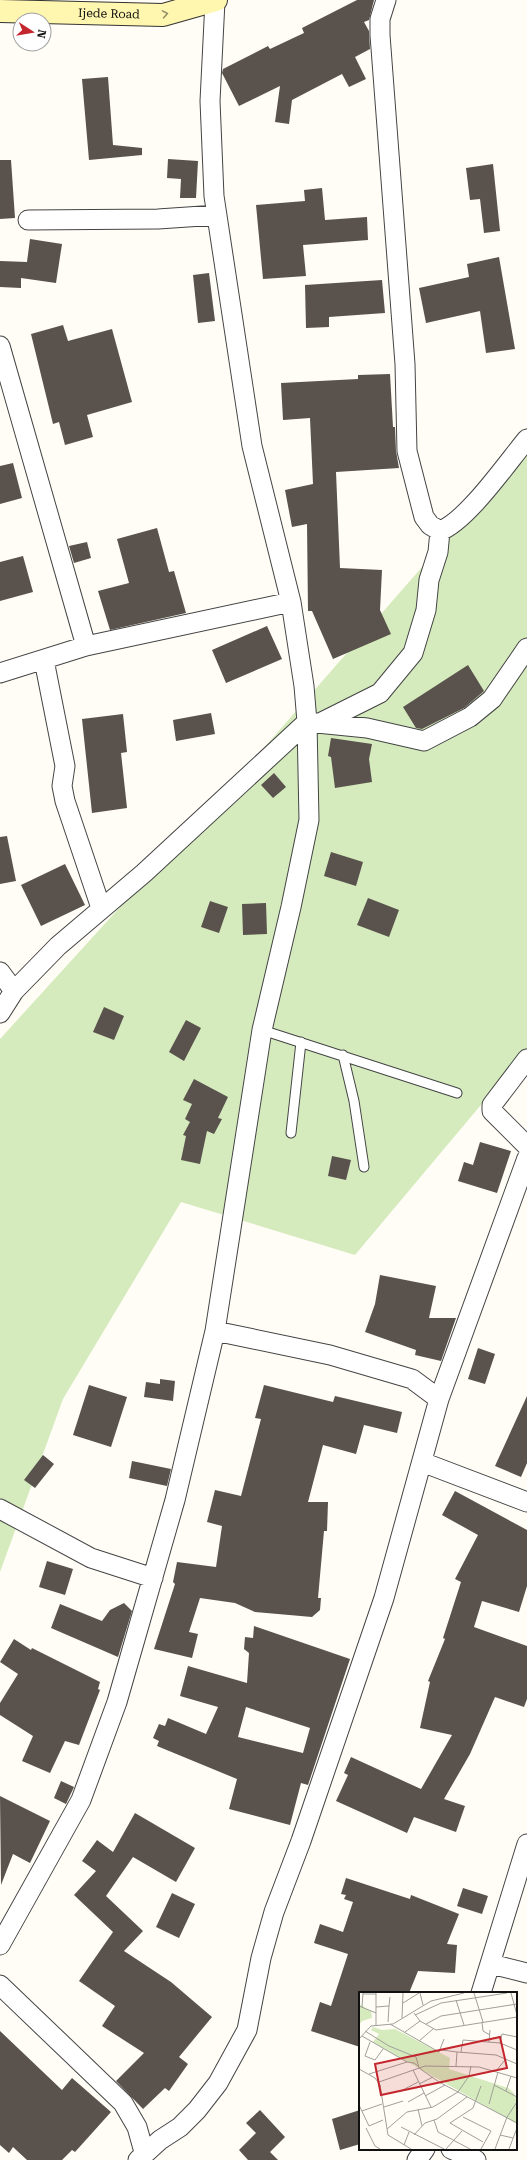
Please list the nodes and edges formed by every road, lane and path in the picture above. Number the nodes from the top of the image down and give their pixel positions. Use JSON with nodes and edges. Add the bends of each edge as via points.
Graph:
{"nodes":[{"id":1,"x":216,"y":0,"type":"edge"},
{"id":2,"x":386,"y":0,"type":"edge"},
{"id":3,"x":0,"y":11,"type":"edge"},
{"id":4,"x":217,"y":215,"type":"junction"},
{"id":5,"x":28,"y":220,"type":"dead end"},
{"id":6,"x":0,"y":346,"type":"edge"},
{"id":7,"x":527,"y":439,"type":"edge"},
{"id":8,"x":440,"y":530,"type":"junction"},
{"id":9,"x":291,"y":602,"type":"junction"},
{"id":10,"x":86,"y":646,"type":"junction"},
{"id":11,"x":527,"y":648,"type":"edge"},
{"id":12,"x":44,"y":660,"type":"junction"},
{"id":13,"x":0,"y":673,"type":"edge"},
{"id":14,"x":314,"y":723,"type":"junction"},
{"id":15,"x":101,"y":908,"type":"junction"},
{"id":16,"x":0,"y":972,"type":"edge"},
{"id":17,"x":14,"y":991,"type":"junction"},
{"id":18,"x":0,"y":1013,"type":"edge"},
{"id":19,"x":262,"y":1030,"type":"junction"},
{"id":20,"x":301,"y":1042,"type":"junction"},
{"id":21,"x":343,"y":1055,"type":"junction"},
{"id":22,"x":527,"y":1059,"type":"edge"},
{"id":23,"x":458,"y":1093,"type":"dead end"},
{"id":24,"x":291,"y":1133,"type":"dead end"},
{"id":25,"x":527,"y":1146,"type":"edge"},
{"id":26,"x":527,"y":1158,"type":"edge"},
{"id":27,"x":364,"y":1167,"type":"dead end"},
{"id":28,"x":215,"y":1331,"type":"junction"},
{"id":29,"x":439,"y":1399,"type":"junction"},
{"id":30,"x":422,"y":1462,"type":"junction"},
{"id":31,"x":527,"y":1502,"type":"edge"},
{"id":32,"x":0,"y":1509,"type":"edge"},
{"id":33,"x":153,"y":1578,"type":"junction"},
{"id":34,"x":527,"y":1844,"type":"edge"},
{"id":35,"x":0,"y":1945,"type":"edge"},
{"id":36,"x":491,"y":1964,"type":"junction"},
{"id":37,"x":527,"y":1973,"type":"edge"},
{"id":38,"x":0,"y":1985,"type":"edge"},
{"id":39,"x":481,"y":1992,"type":"edge"},
{"id":40,"x":424,"y":2150,"type":"edge"},
{"id":41,"x":453,"y":2150,"type":"edge"},
{"id":42,"x":141,"y":2156,"type":"edge"},
{"id":43,"x":417,"y":2160,"type":"edge"},
{"id":44,"x":476,"y":2160,"type":"edge"}],
"edges":[{"from":3,"to":1,"type":"main road","name":"Ijede Road","one_way":true,"via":[[163,15]]},
{"from":1,"to":4,"type":"street","via":[[210,101]]},
{"from":2,"to":8,"type":"street","via":[[380,19],[380,35],[405,364],[407,451],[424,517],[430,525]]},
{"from":4,"to":5,"type":"street","via":[[158,219]]},
{"from":4,"to":9,"type":"street","via":[[252,446]]},
{"from":6,"to":10,"type":"street"},
{"from":7,"to":8,"type":"street","via":[[475,501],[450,527]]},
{"from":8,"to":14,"type":"street","via":[[438,552],[429,580],[426,610],[413,653],[380,692]]},
{"from":9,"to":10,"type":"street"},
{"from":9,"to":14,"type":"street","via":[[304,686]]},
{"from":10,"to":12,"type":"street"},
{"from":11,"to":14,"type":"street","via":[[492,700],[470,716],[424,740],[367,728]]},
{"from":12,"to":13,"type":"street"},
{"from":12,"to":15,"type":"street","via":[[65,766],[62,786],[65,801]]},
{"from":14,"to":15,"type":"street"},
{"from":14,"to":19,"type":"street","via":[[309,820]]},
{"from":15,"to":17,"type":"street","via":[[58,946]]},
{"from":16,"to":17,"type":"street"},
{"from":17,"to":18,"type":"street"},
{"from":19,"to":20,"type":"lane"},
{"from":19,"to":28,"type":"street"},
{"from":20,"to":21,"type":"lane"},
{"from":20,"to":24,"type":"lane"},
{"from":21,"to":23,"type":"lane"},
{"from":21,"to":27,"type":"lane","via":[[354,1101]]},
{"from":22,"to":25,"type":"street","via":[[492,1105],[492,1111]]},
{"from":26,"to":29,"type":"street"},
{"from":28,"to":29,"type":"street","via":[[330,1355],[412,1379]]},
{"from":28,"to":33,"type":"street","via":[[175,1500]]},
{"from":29,"to":30,"type":"street"},
{"from":30,"to":31,"type":"street"},
{"from":30,"to":42,"type":"street","via":[[384,1598],[301,1841],[274,1912],[261,1958],[246,2030],[218,2083],[197,2110],[180,2127]]},
{"from":32,"to":33,"type":"street","via":[[91,1558]]},
{"from":33,"to":35,"type":"street","via":[[117,1702],[81,1800]]},
{"from":34,"to":36,"type":"street"},
{"from":36,"to":37,"type":"street"},
{"from":36,"to":39,"type":"street"},
{"from":38,"to":42,"type":"street","via":[[122,2103],[137,2127]]},
{"from":40,"to":43,"type":"street"},
{"from":41,"to":44,"type":"street"}]}
